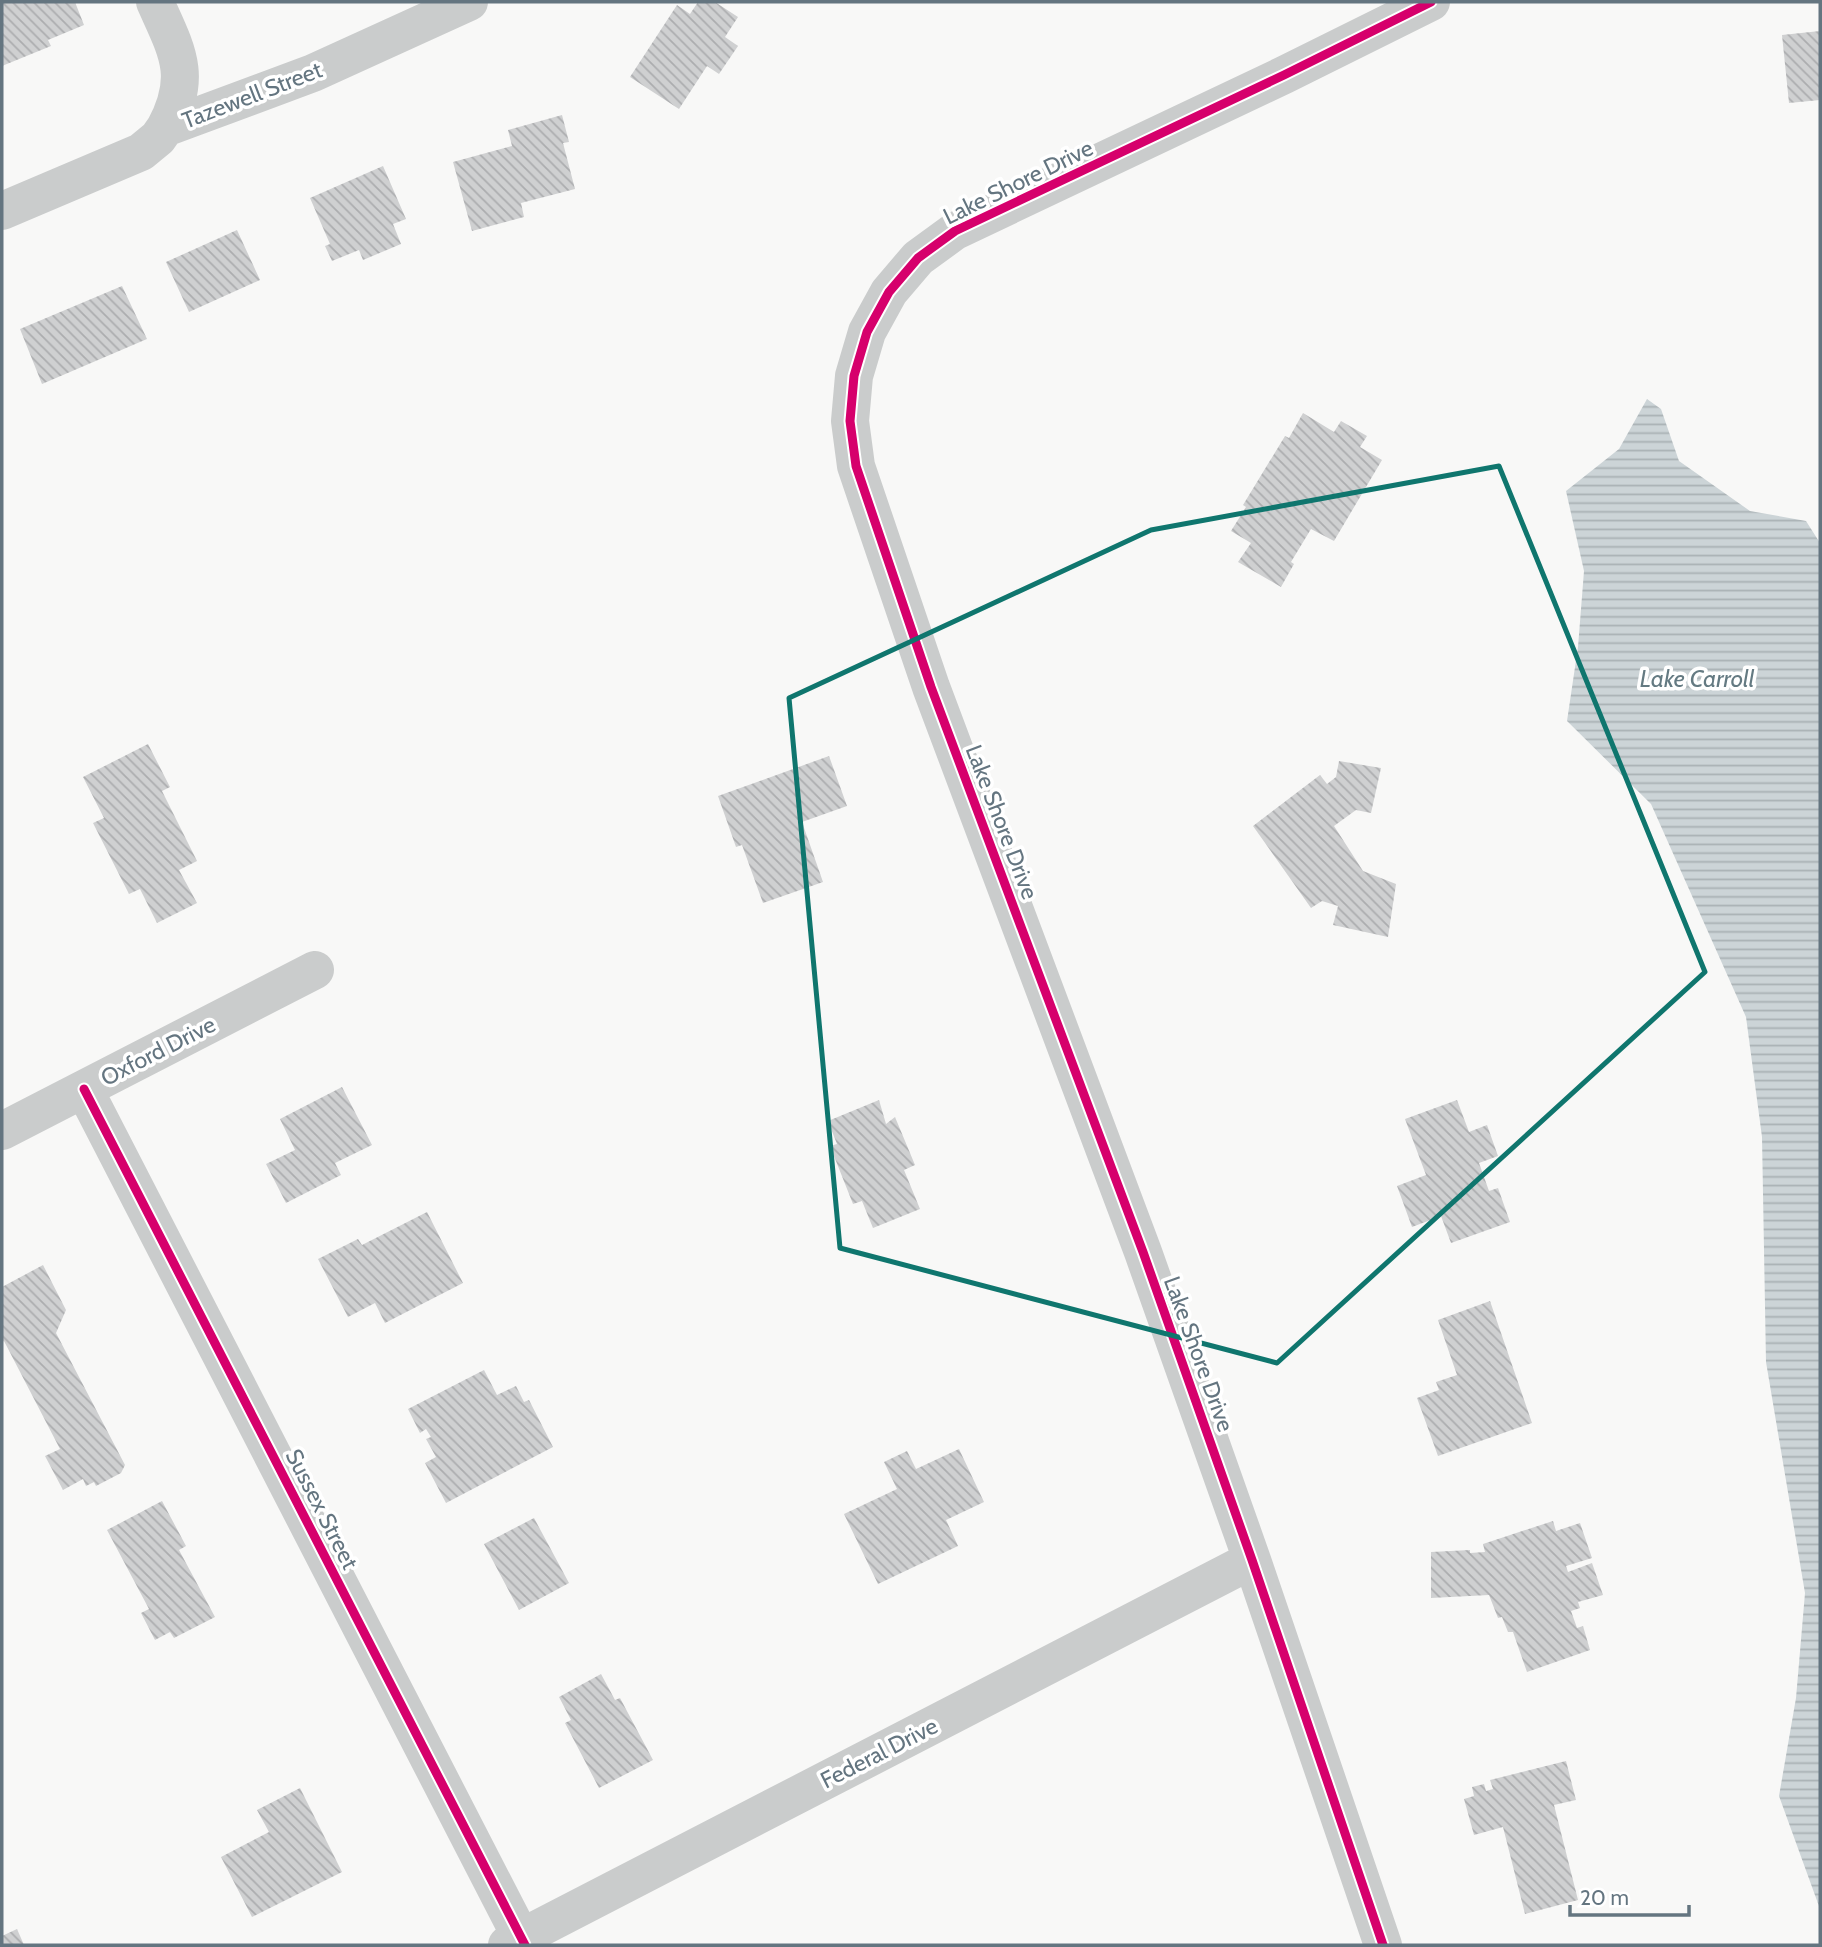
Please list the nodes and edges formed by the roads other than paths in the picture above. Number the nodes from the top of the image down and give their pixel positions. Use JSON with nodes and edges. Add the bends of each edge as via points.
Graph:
{"nodes":[{"id":1,"x":155,"y":2,"type":"edge"},
{"id":2,"x":469,"y":2,"type":"edge"},
{"id":3,"x":1431,"y":2,"type":"edge"},
{"id":4,"x":165,"y":128,"type":"junction"},
{"id":5,"x":2,"y":211,"type":"edge"},
{"id":6,"x":315,"y":970,"type":"dead end"},
{"id":7,"x":84,"y":1089,"type":"junction"},
{"id":8,"x":2,"y":1131,"type":"edge"},
{"id":9,"x":1252,"y":1560,"type":"junction"},
{"id":10,"x":518,"y":1943,"type":"edge"},
{"id":11,"x":1382,"y":1945,"type":"edge"}],
"edges":[{"from":1,"to":4,"type":"street","via":[[177,52],[181,80],[176,108]]},
{"from":2,"to":4,"type":"street","name":"Tazewell Street","via":[[313,73]]},
{"from":3,"to":9,"type":"street","name":"Lake Shore Drive","via":[[955,231],[918,258],[889,292],[867,332],[854,376],[850,421],[856,466],[869,505],[931,687],[1143,1252]]},
{"from":4,"to":5,"type":"street","name":"Tazewell Street","via":[[141,152]]},
{"from":6,"to":7,"type":"street","name":"Oxford Drive"},
{"from":7,"to":8,"type":"street","name":"Oxford Drive"},
{"from":7,"to":10,"type":"street","name":"Sussex Street"},
{"from":9,"to":10,"type":"street","name":"Federal Drive"},
{"from":9,"to":11,"type":"street","name":"Lake Shore Drive"}]}
